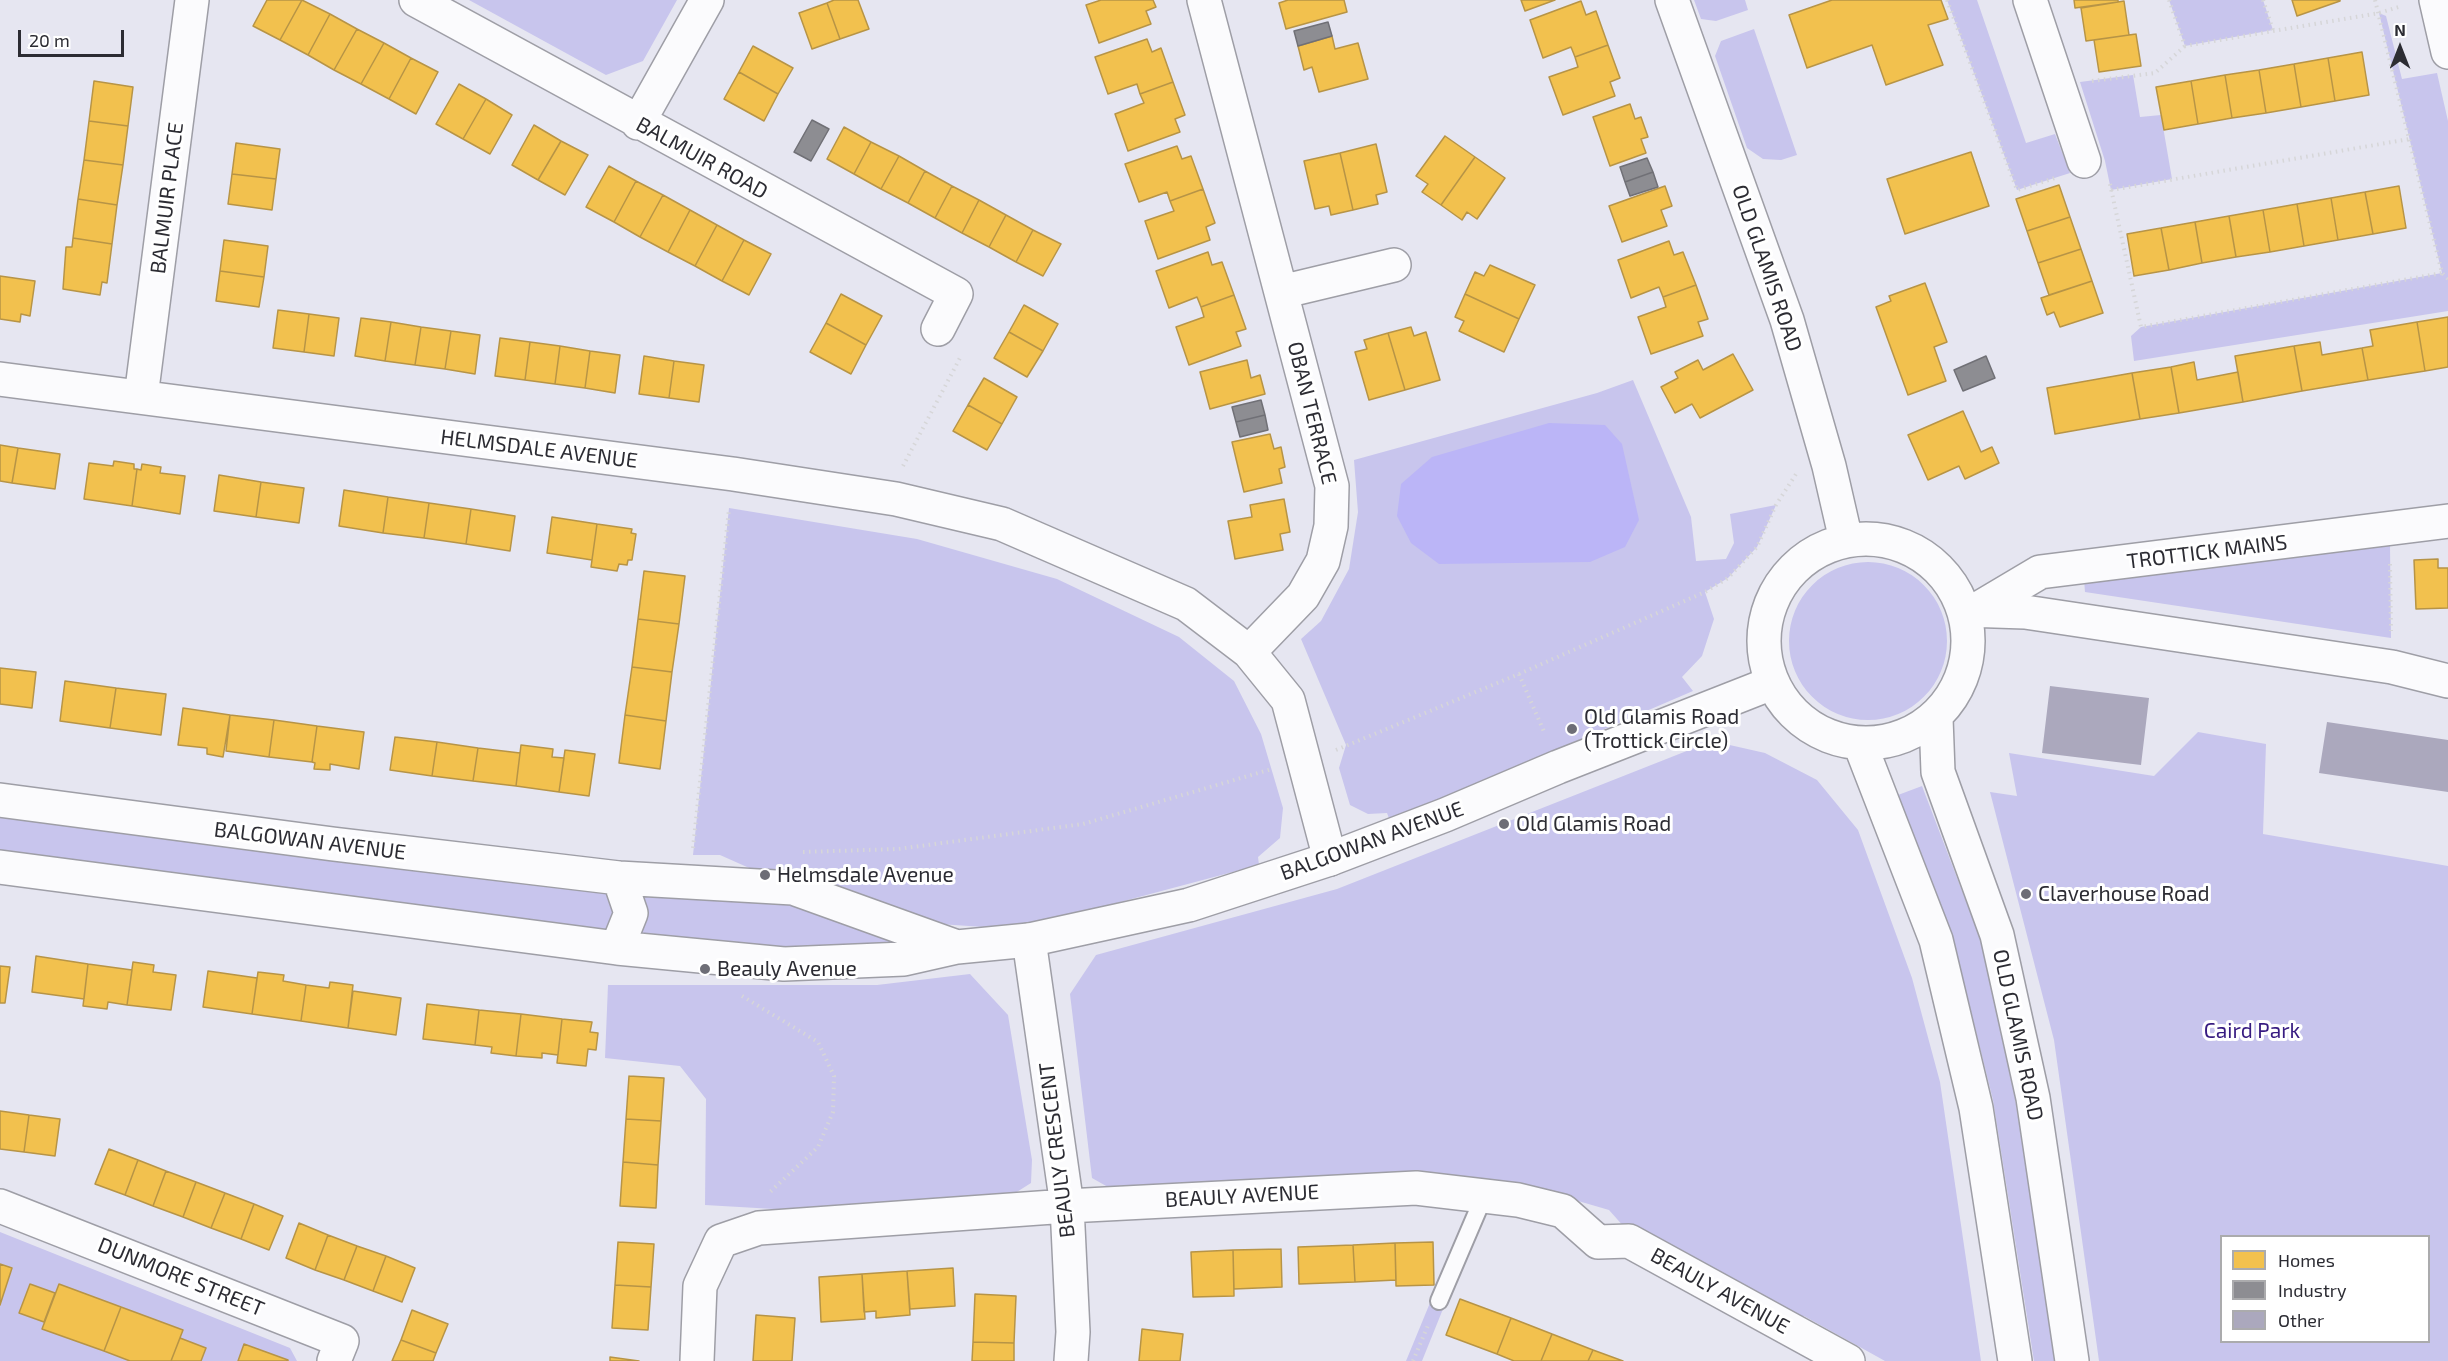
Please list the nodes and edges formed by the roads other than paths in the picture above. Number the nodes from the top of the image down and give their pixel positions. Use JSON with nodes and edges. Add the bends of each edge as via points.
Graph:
{"nodes":[{"id":1,"x":192,"y":0,"type":"edge"},
{"id":2,"x":416,"y":0,"type":"edge"},
{"id":3,"x":707,"y":0,"type":"edge"},
{"id":4,"x":1204,"y":0,"type":"edge"},
{"id":5,"x":1672,"y":0,"type":"edge"},
{"id":6,"x":2030,"y":0,"type":"edge"},
{"id":7,"x":2424,"y":2,"type":"edge"},
{"id":8,"x":2448,"y":52,"type":"edge"},
{"id":9,"x":638,"y":123,"type":"junction"},
{"id":10,"x":2084,"y":172,"type":"road end"},
{"id":11,"x":1394,"y":265,"type":"dead end"},
{"id":12,"x":1281,"y":292,"type":"junction"},
{"id":13,"x":938,"y":329,"type":"road end"},
{"id":14,"x":0,"y":378,"type":"edge"},
{"id":15,"x":141,"y":397,"type":"junction"},
{"id":16,"x":2448,"y":521,"type":"edge"},
{"id":17,"x":1846,"y":540,"type":"junction"},
{"id":18,"x":1970,"y":610,"type":"junction"},
{"id":19,"x":1249,"y":652,"type":"junction"},
{"id":20,"x":2448,"y":681,"type":"edge"},
{"id":21,"x":1772,"y":682,"type":"junction"},
{"id":22,"x":1936,"y":718,"type":"junction"},
{"id":23,"x":1860,"y":744,"type":"junction"},
{"id":24,"x":0,"y":801,"type":"edge"},
{"id":25,"x":1330,"y":859,"type":"junction"},
{"id":26,"x":0,"y":867,"type":"edge"},
{"id":27,"x":620,"y":878,"type":"junction"},
{"id":28,"x":1029,"y":940,"type":"junction"},
{"id":29,"x":957,"y":947,"type":"junction"},
{"id":30,"x":617,"y":948,"type":"junction"},
{"id":31,"x":1484,"y":1196,"type":"junction"},
{"id":32,"x":0,"y":1206,"type":"edge"},
{"id":33,"x":1067,"y":1206,"type":"junction"},
{"id":34,"x":1439,"y":1301,"type":"road end"},
{"id":35,"x":334,"y":1361,"type":"edge"},
{"id":36,"x":697,"y":1361,"type":"edge"},
{"id":37,"x":1071,"y":1361,"type":"edge"},
{"id":38,"x":1848,"y":1361,"type":"edge"},
{"id":39,"x":2015,"y":1361,"type":"edge"},
{"id":40,"x":2072,"y":1361,"type":"edge"}],
"edges":[{"from":1,"to":15,"type":"street","name":"BALMUIR PLACE"},
{"from":2,"to":9,"type":"street","name":"BALMUIR ROAD"},
{"from":3,"to":9,"type":"street"},
{"from":4,"to":12,"type":"street","name":"OBAN TERRACE"},
{"from":5,"to":17,"type":"street","name":"OLD GLAMIS ROAD","via":[[1787,320]]},
{"from":6,"to":10,"type":"street"},
{"from":7,"to":8,"type":"street"},
{"from":9,"to":13,"type":"street","name":"BALMUIR ROAD","via":[[956,294]]},
{"from":11,"to":12,"type":"street"},
{"from":12,"to":19,"type":"street","name":"OBAN TERRACE","via":[[1332,486],[1331,526],[1323,561],[1303,596]]},
{"from":14,"to":15,"type":"street","name":"HELMSDALE AVENUE"},
{"from":15,"to":19,"type":"street","name":"HELMSDALE AVENUE","via":[[896,499],[1002,524],[1099,564],[1186,604]]},
{"from":16,"to":18,"type":"street","name":"TROTTICK MAINS","via":[[2040,572]]},
{"from":17,"to":18,"type":"street","via":[[1882,539],[1915,550],[1940,569]]},
{"from":17,"to":21,"type":"street","via":[[1809,555],[1783,580],[1767,613],[1763,648]]},
{"from":18,"to":20,"type":"street","via":[[2025,612],[2392,667]]},
{"from":18,"to":22,"type":"street","via":[[1966,668],[1954,694]]},
{"from":19,"to":25,"type":"street","name":"HELMSDALE AVENUE","via":[[1288,700]]},
{"from":21,"to":23,"type":"street","via":[[1793,715],[1825,736]]},
{"from":21,"to":25,"type":"street","name":"BALGOWAN AVENUE"},
{"from":22,"to":23,"type":"street","via":[[1900,738]]},
{"from":22,"to":40,"type":"street","name":"OLD GLAMIS ROAD","via":[[1938,771],[1997,934],[2033,1098]]},
{"from":23,"to":39,"type":"street","via":[[1936,940],[1976,1108]]},
{"from":24,"to":27,"type":"street","name":"BALGOWAN AVENUE"},
{"from":25,"to":28,"type":"street","name":"BALGOWAN AVENUE","via":[[1188,905]]},
{"from":26,"to":30,"type":"street","name":"BALGOWAN AVENUE"},
{"from":27,"to":29,"type":"street","name":"BALGOWAN AVENUE","via":[[793,888]]},
{"from":27,"to":30,"type":"street","via":[[631,913]]},
{"from":28,"to":29,"type":"street","name":"BALGOWAN AVENUE"},
{"from":28,"to":33,"type":"street","name":"BEAULY CRESCENT"},
{"from":29,"to":30,"type":"street","name":"BALGOWAN AVENUE","via":[[904,959],[784,964]]},
{"from":31,"to":33,"type":"street","name":"BEAULY AVENUE","via":[[1416,1188]]},
{"from":31,"to":34,"type":"lane"},
{"from":31,"to":38,"type":"street","name":"BEAULY AVENUE","via":[[1563,1211],[1598,1242],[1629,1241]]},
{"from":32,"to":35,"type":"street","name":"DUNMORE STREET","via":[[342,1341]]},
{"from":33,"to":36,"type":"street","name":"BEAULY AVENUE","via":[[759,1228],[721,1241],[700,1286]]},
{"from":33,"to":37,"type":"street","name":"BEAULY CRESCENT"}]}
